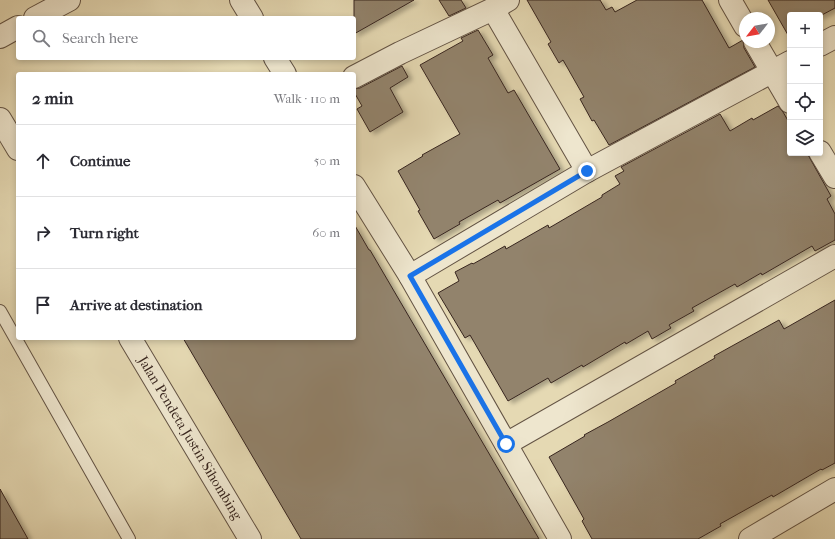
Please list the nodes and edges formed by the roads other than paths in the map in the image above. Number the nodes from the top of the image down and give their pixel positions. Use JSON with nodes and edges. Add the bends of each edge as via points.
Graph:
{"nodes":[{"id":1,"x":69,"y":0,"type":"edge"},
{"id":2,"x":242,"y":0,"type":"edge"},
{"id":3,"x":730,"y":0,"type":"edge"},
{"id":4,"x":500,"y":4,"type":"edge"},
{"id":5,"x":39,"y":16,"type":"edge"},
{"id":6,"x":251,"y":16,"type":"edge"},
{"id":7,"x":739,"y":16,"type":"edge"},
{"id":8,"x":16,"y":28,"type":"edge"},
{"id":9,"x":0,"y":37,"type":"edge"},
{"id":10,"x":835,"y":37,"type":"edge"},
{"id":11,"x":823,"y":43,"type":"edge"},
{"id":12,"x":761,"y":48,"type":"edge"},
{"id":13,"x":276,"y":60,"type":"edge"},
{"id":14,"x":781,"y":67,"type":"edge"},
{"id":15,"x":284,"y":72,"type":"edge"},
{"id":16,"x":356,"y":76,"type":"edge"},
{"id":17,"x":787,"y":90,"type":"edge"},
{"id":18,"x":0,"y":119,"type":"edge"},
{"id":19,"x":16,"y":146,"type":"edge"},
{"id":20,"x":822,"y":156,"type":"edge"},
{"id":21,"x":587,"y":171,"type":"junction"},
{"id":22,"x":835,"y":177,"type":"edge"},
{"id":23,"x":356,"y":189,"type":"edge"},
{"id":24,"x":835,"y":256,"type":"edge"},
{"id":25,"x":410,"y":276,"type":"junction"},
{"id":26,"x":0,"y":311,"type":"edge"},
{"id":27,"x":16,"y":339,"type":"edge"},
{"id":28,"x":16,"y":340,"type":"edge"},
{"id":29,"x":131,"y":340,"type":"edge"},
{"id":30,"x":506,"y":444,"type":"junction"},
{"id":31,"x":835,"y":489,"type":"edge"},
{"id":32,"x":129,"y":539,"type":"edge"},
{"id":33,"x":250,"y":539,"type":"edge"},
{"id":34,"x":560,"y":539,"type":"edge"},
{"id":35,"x":750,"y":539,"type":"edge"}],
"edges":[{"from":1,"to":5,"type":"street"},
{"from":2,"to":6,"type":"street"},
{"from":3,"to":7,"type":"street"},
{"from":4,"to":16,"type":"street"},
{"from":4,"to":21,"type":"street"},
{"from":8,"to":9,"type":"street"},
{"from":10,"to":11,"type":"street"},
{"from":12,"to":14,"type":"street"},
{"from":13,"to":15,"type":"street"},
{"from":14,"to":17,"type":"street"},
{"from":14,"to":21,"type":"street"},
{"from":18,"to":19,"type":"street"},
{"from":20,"to":22,"type":"street"},
{"from":21,"to":25,"type":"street"},
{"from":23,"to":25,"type":"street"},
{"from":24,"to":30,"type":"street"},
{"from":25,"to":30,"type":"street"},
{"from":26,"to":27,"type":"lane"},
{"from":28,"to":32,"type":"lane"},
{"from":29,"to":33,"type":"street","name":"Jalan Pendeta Justin Sihombing"},
{"from":30,"to":34,"type":"street"},
{"from":31,"to":35,"type":"street"}]}
